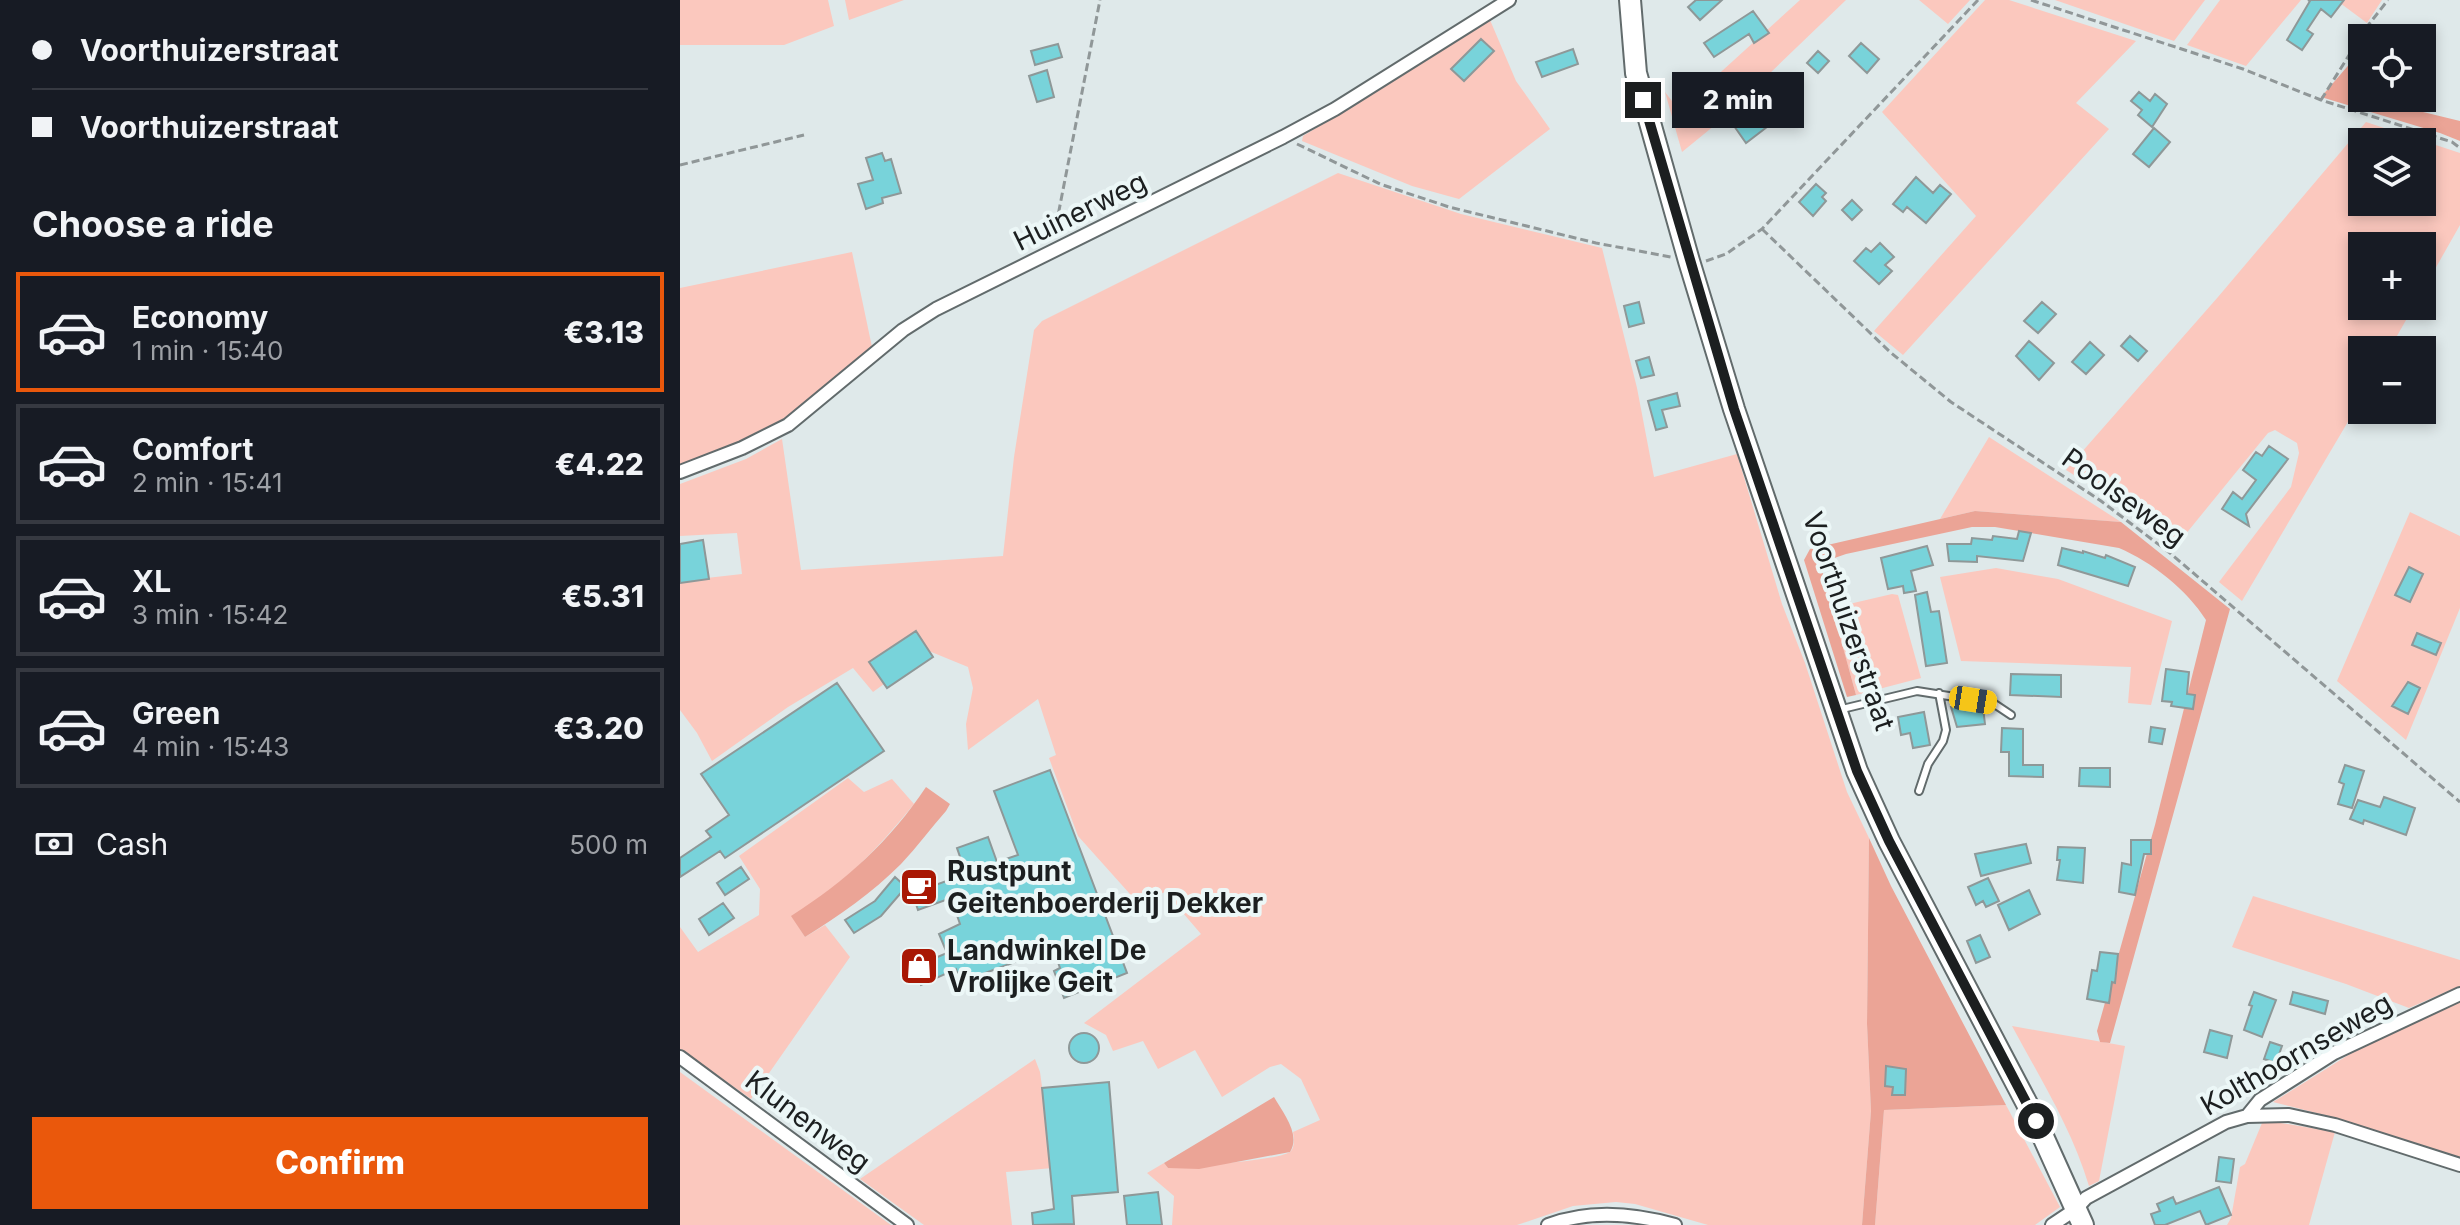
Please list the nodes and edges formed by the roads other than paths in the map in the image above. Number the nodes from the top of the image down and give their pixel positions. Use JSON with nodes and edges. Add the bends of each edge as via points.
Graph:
{"nodes":[{"id":1,"x":1509,"y":0,"type":"edge"},
{"id":2,"x":1630,"y":0,"type":"edge"},
{"id":3,"x":680,"y":472,"type":"edge"},
{"id":4,"x":1939,"y":693,"type":"junction"},
{"id":5,"x":1835,"y":711,"type":"junction"},
{"id":6,"x":2011,"y":715,"type":"dead end"},
{"id":7,"x":1919,"y":791,"type":"dead end"},
{"id":8,"x":2460,"y":994,"type":"edge"},
{"id":9,"x":680,"y":1057,"type":"edge"},
{"id":10,"x":2247,"y":1116,"type":"junction"},
{"id":11,"x":2460,"y":1165,"type":"edge"},
{"id":12,"x":2080,"y":1217,"type":"edge"},
{"id":13,"x":907,"y":1225,"type":"edge"},
{"id":14,"x":1548,"y":1225,"type":"edge"},
{"id":15,"x":1675,"y":1225,"type":"edge"},
{"id":16,"x":2052,"y":1225,"type":"edge"}],
"edges":[{"from":1,"to":3,"type":"street","name":"Huinerweg","via":[[1335,109],[936,309],[788,425]]},
{"from":2,"to":5,"type":"main road","name":"Voorthuizerstraat","via":[[1636,73],[1689,261]]},
{"from":4,"to":5,"type":"lane","via":[[1917,691]]},
{"from":4,"to":6,"type":"lane","via":[[1993,703]]},
{"from":4,"to":7,"type":"lane","via":[[1946,730]]},
{"from":5,"to":12,"type":"main road","name":"Voorthuizerstraat","via":[[1889,841],[2036,1121]]},
{"from":8,"to":10,"type":"street","name":"Kolthoornseweg","via":[[2334,1053],[2260,1100]]},
{"from":9,"to":13,"type":"street","name":"Klunenweg"},
{"from":10,"to":11,"type":"street","via":[[2289,1115],[2335,1125]]},
{"from":10,"to":12,"type":"street","name":"Kolthoornseweg","via":[[2226,1122],[2086,1198]]},
{"from":12,"to":16,"type":"street"},
{"from":14,"to":15,"type":"street","via":[[1612,1214]]}]}
